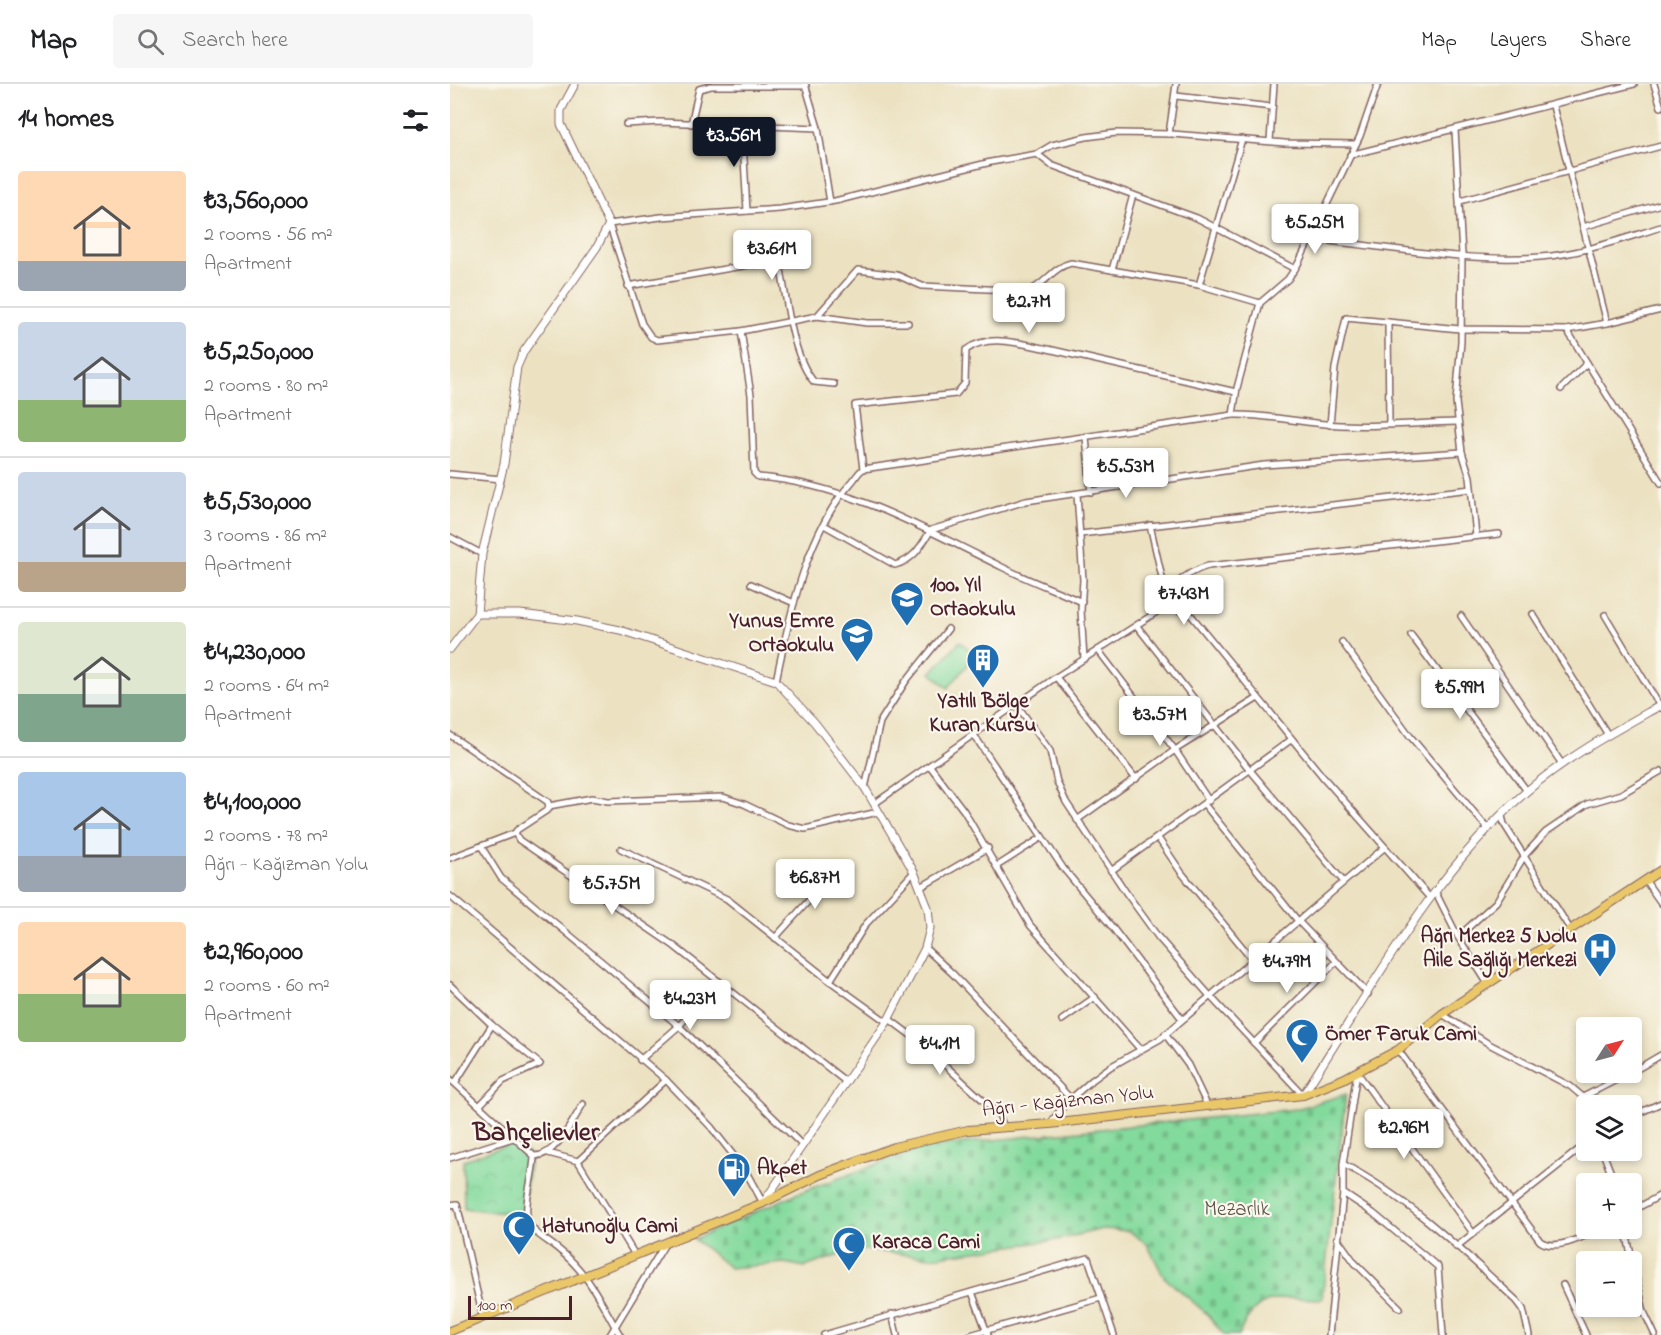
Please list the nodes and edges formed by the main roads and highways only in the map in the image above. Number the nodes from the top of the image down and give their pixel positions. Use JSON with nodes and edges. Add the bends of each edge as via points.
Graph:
{"nodes":[{"id":1,"x":1661,"y":870,"type":"edge"},
{"id":2,"x":450,"y":1331,"type":"edge"}],
"edges":[{"from":1,"to":2,"type":"main road","name":"Ağrı - Kağızman Yolu","via":[[1442,1014],[1398,1050],[1303,1095],[968,1130],[894,1147]]}]}
